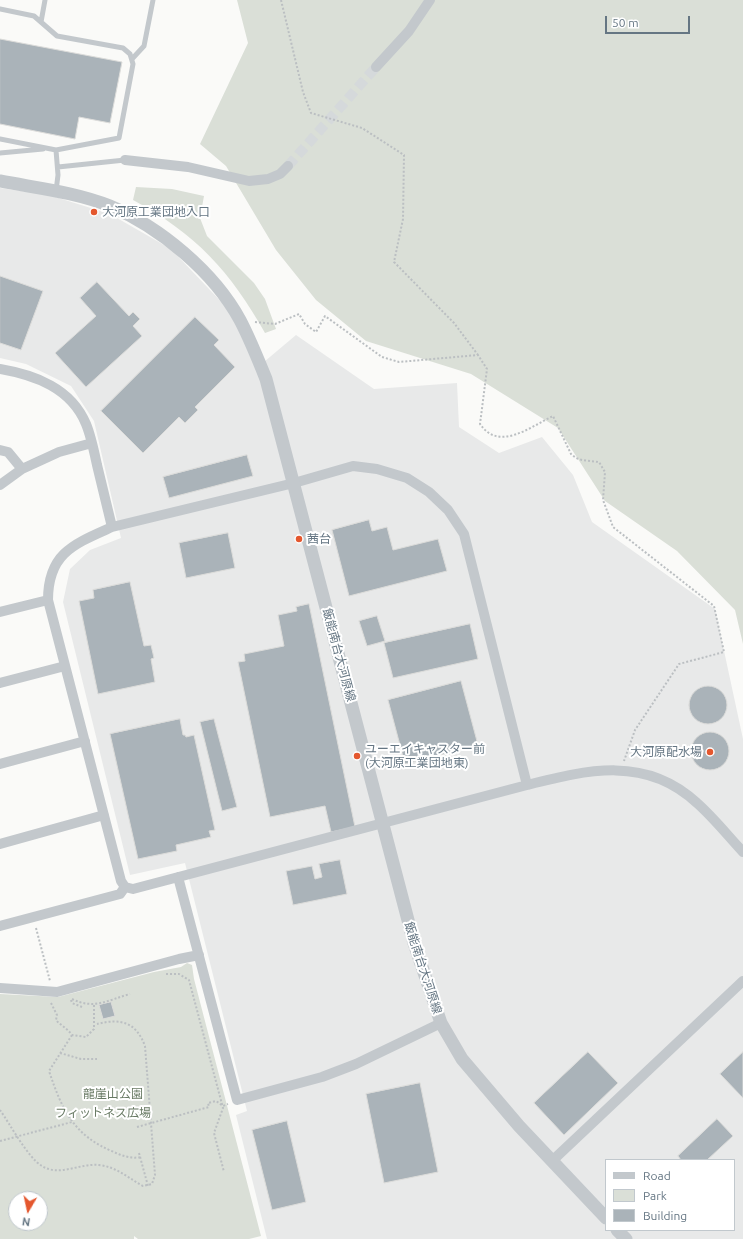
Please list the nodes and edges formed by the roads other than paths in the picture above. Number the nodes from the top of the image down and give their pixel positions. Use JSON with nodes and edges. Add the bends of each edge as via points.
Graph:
{"nodes":[{"id":1,"x":46,"y":0,"type":"edge"},
{"id":2,"x":153,"y":0,"type":"edge"},
{"id":3,"x":430,"y":0,"type":"edge"},
{"id":4,"x":0,"y":9,"type":"edge"},
{"id":5,"x":41,"y":22,"type":"junction"},
{"id":6,"x":132,"y":59,"type":"junction"},
{"id":7,"x":376,"y":66,"type":"tunnel mouth"},
{"id":8,"x":0,"y":139,"type":"edge"},
{"id":9,"x":50,"y":149,"type":"junction"},
{"id":10,"x":56,"y":150,"type":"junction"},
{"id":11,"x":0,"y":153,"type":"edge"},
{"id":12,"x":125,"y":160,"type":"joint"},
{"id":13,"x":288,"y":166,"type":"tunnel mouth"},
{"id":14,"x":58,"y":167,"type":"junction"},
{"id":15,"x":0,"y":181,"type":"edge"},
{"id":16,"x":56,"y":191,"type":"junction"},
{"id":17,"x":0,"y":369,"type":"edge"},
{"id":18,"x":92,"y":443,"type":"junction"},
{"id":19,"x":0,"y":450,"type":"edge"},
{"id":20,"x":22,"y":469,"type":"junction"},
{"id":21,"x":294,"y":483,"type":"junction"},
{"id":22,"x":0,"y":485,"type":"edge"},
{"id":23,"x":112,"y":527,"type":"junction"},
{"id":24,"x":48,"y":600,"type":"junction"},
{"id":25,"x":0,"y":612,"type":"edge"},
{"id":26,"x":65,"y":666,"type":"junction"},
{"id":27,"x":0,"y":683,"type":"edge"},
{"id":28,"x":85,"y":741,"type":"junction"},
{"id":29,"x":0,"y":764,"type":"edge"},
{"id":30,"x":527,"y":785,"type":"junction"},
{"id":31,"x":104,"y":815,"type":"junction"},
{"id":32,"x":383,"y":823,"type":"junction"},
{"id":33,"x":0,"y":844,"type":"edge"},
{"id":34,"x":743,"y":852,"type":"edge"},
{"id":35,"x":178,"y":877,"type":"junction"},
{"id":36,"x":125,"y":887,"type":"junction"},
{"id":37,"x":0,"y":926,"type":"edge"},
{"id":38,"x":199,"y":955,"type":"junction"},
{"id":39,"x":743,"y":980,"type":"edge"},
{"id":40,"x":0,"y":988,"type":"edge"},
{"id":41,"x":441,"y":1023,"type":"junction"},
{"id":42,"x":552,"y":1161,"type":"junction"},
{"id":43,"x":605,"y":1217,"type":"edge"},
{"id":44,"x":618,"y":1231,"type":"edge"},
{"id":45,"x":626,"y":1239,"type":"edge"}],
"edges":[{"from":1,"to":5,"type":"lane"},
{"from":2,"to":6,"type":"lane","via":[[144,46]]},
{"from":3,"to":7,"type":"street","via":[[409,31]]},
{"from":4,"to":5,"type":"lane","via":[[34,16]]},
{"from":5,"to":6,"type":"lane","via":[[57,36],[123,48]]},
{"from":6,"to":10,"type":"lane","via":[[119,138]]},
{"from":8,"to":9,"type":"lane"},
{"from":9,"to":10,"type":"lane"},
{"from":9,"to":11,"type":"lane"},
{"from":10,"to":14,"type":"lane"},
{"from":12,"to":13,"type":"street","via":[[188,167],[254,181],[268,180]]},
{"from":12,"to":14,"type":"lane"},
{"from":14,"to":16,"type":"lane"},
{"from":15,"to":16,"type":"street","name":"飯能南台大河原線"},
{"from":16,"to":21,"type":"street","name":"飯能南台大河原線","via":[[109,206],[157,232],[196,264],[226,300],[240,319],[266,379]]},
{"from":17,"to":18,"type":"street","via":[[19,372],[52,385],[77,408],[86,423]]},
{"from":18,"to":20,"type":"street","via":[[59,452]]},
{"from":18,"to":23,"type":"street"},
{"from":19,"to":20,"type":"street","via":[[8,452]]},
{"from":20,"to":22,"type":"street"},
{"from":21,"to":23,"type":"street"},
{"from":21,"to":30,"type":"street","via":[[353,466],[377,469],[407,478],[429,492],[448,510],[464,534]]},
{"from":21,"to":32,"type":"street","name":"飯能南台大河原線"},
{"from":23,"to":24,"type":"street","via":[[66,551],[58,560],[48,582]]},
{"from":24,"to":25,"type":"street"},
{"from":24,"to":26,"type":"street"},
{"from":26,"to":27,"type":"street"},
{"from":26,"to":28,"type":"street"},
{"from":28,"to":29,"type":"street"},
{"from":28,"to":31,"type":"street"},
{"from":30,"to":32,"type":"street"},
{"from":30,"to":34,"type":"street","via":[[597,770],[621,770],[650,776],[674,786],[696,802]]},
{"from":31,"to":33,"type":"street"},
{"from":31,"to":36,"type":"street","via":[[121,881]]},
{"from":32,"to":35,"type":"street"},
{"from":32,"to":41,"type":"street","name":"飯能南台大河原線","via":[[414,943]]},
{"from":35,"to":36,"type":"street","via":[[133,889]]},
{"from":35,"to":38,"type":"street"},
{"from":36,"to":37,"type":"street","via":[[120,894]]},
{"from":38,"to":40,"type":"street","via":[[52,997]]},
{"from":38,"to":41,"type":"street","via":[[236,1100],[322,1078]]},
{"from":39,"to":42,"type":"street"},
{"from":41,"to":42,"type":"street","name":"飯能南台大河原線","via":[[462,1059],[490,1094]]},
{"from":42,"to":43,"type":"street","name":"飯能南台大河原線"},
{"from":44,"to":45,"type":"street"}]}
